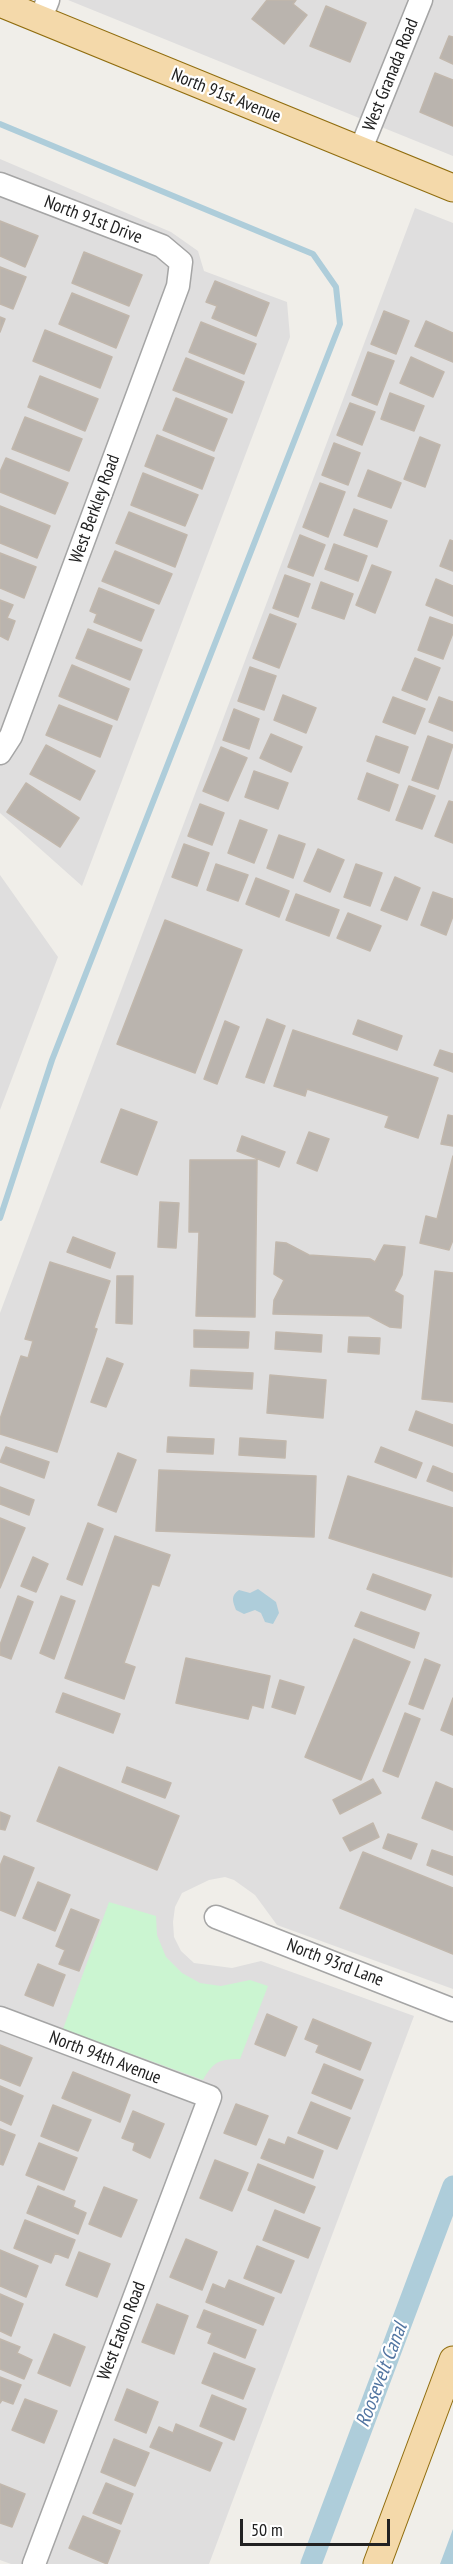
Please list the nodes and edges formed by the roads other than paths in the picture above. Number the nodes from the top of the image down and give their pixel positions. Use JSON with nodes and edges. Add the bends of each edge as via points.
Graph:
{"nodes":[{"id":1,"x":421,"y":0,"type":"edge"},
{"id":2,"x":0,"y":3,"type":"edge"},
{"id":3,"x":44,"y":10,"type":"edge"},
{"id":4,"x":360,"y":151,"type":"junction"},
{"id":5,"x":0,"y":184,"type":"edge"},
{"id":6,"x":453,"y":188,"type":"edge"},
{"id":7,"x":181,"y":262,"type":"joint"},
{"id":8,"x":0,"y":753,"type":"edge"},
{"id":9,"x":216,"y":1917,"type":"dead end"},
{"id":10,"x":453,"y":2010,"type":"edge"},
{"id":11,"x":0,"y":2018,"type":"edge"},
{"id":12,"x":210,"y":2097,"type":"joint"},
{"id":13,"x":453,"y":2360,"type":"edge"},
{"id":14,"x":34,"y":2564,"type":"edge"},
{"id":15,"x":377,"y":2564,"type":"edge"}],
"edges":[{"from":1,"to":4,"type":"street","name":"West Granada Road"},
{"from":2,"to":3,"type":"main road","name":"North 91st Avenue"},
{"from":3,"to":4,"type":"main road","name":"North 91st Avenue"},
{"from":4,"to":6,"type":"main road","name":"North 91st Avenue"},
{"from":5,"to":7,"type":"street","name":"North 91st Drive","via":[[162,246]]},
{"from":7,"to":8,"type":"street","name":"West Berkley Road","via":[[178,286],[11,736]]},
{"from":9,"to":10,"type":"street","name":"North 93rd Lane"},
{"from":11,"to":12,"type":"street","name":"North 94th Avenue"},
{"from":12,"to":14,"type":"street","name":"West Eaton Road"},
{"from":13,"to":15,"type":"main road"}]}
